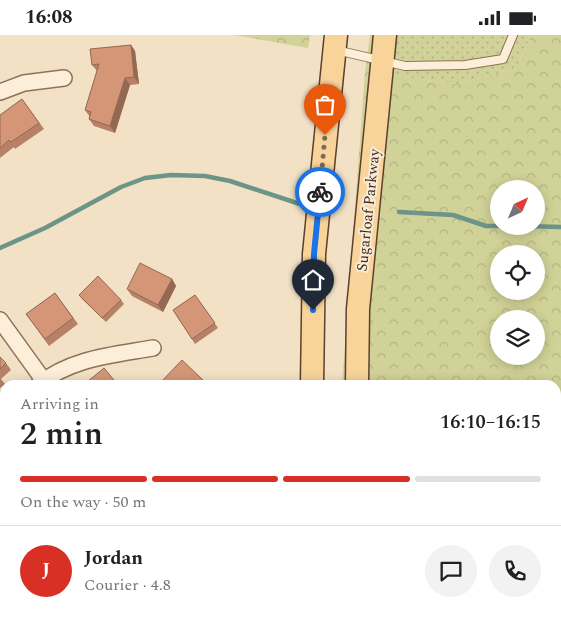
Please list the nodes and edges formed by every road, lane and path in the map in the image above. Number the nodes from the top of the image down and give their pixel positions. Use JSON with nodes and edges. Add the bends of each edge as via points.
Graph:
{"nodes":[{"id":1,"x":385,"y":35,"type":"edge"},
{"id":2,"x":513,"y":35,"type":"edge"},
{"id":3,"x":335,"y":43,"type":"edge"},
{"id":4,"x":382,"y":61,"type":"junction"},
{"id":5,"x":64,"y":78,"type":"dead end"},
{"id":6,"x":0,"y":92,"type":"edge"},
{"id":7,"x":0,"y":320,"type":"edge"},
{"id":8,"x":153,"y":348,"type":"dead end"},
{"id":9,"x":40,"y":380,"type":"edge"},
{"id":10,"x":49,"y":380,"type":"edge"},
{"id":11,"x":312,"y":380,"type":"edge"},
{"id":12,"x":357,"y":380,"type":"edge"}],
"edges":[{"from":1,"to":4,"type":"main road","name":"Sugarloaf Parkway"},
{"from":2,"to":4,"type":"lane","via":[[502,59],[465,65],[404,66]]},
{"from":3,"to":4,"type":"lane"},
{"from":3,"to":11,"type":"main road","via":[[314,254]]},
{"from":4,"to":12,"type":"main road","name":"Sugarloaf Parkway","via":[[358,309]]},
{"from":5,"to":6,"type":"street","via":[[24,83]]},
{"from":7,"to":9,"type":"street"},
{"from":8,"to":10,"type":"street","via":[[83,361],[68,366]]}]}
